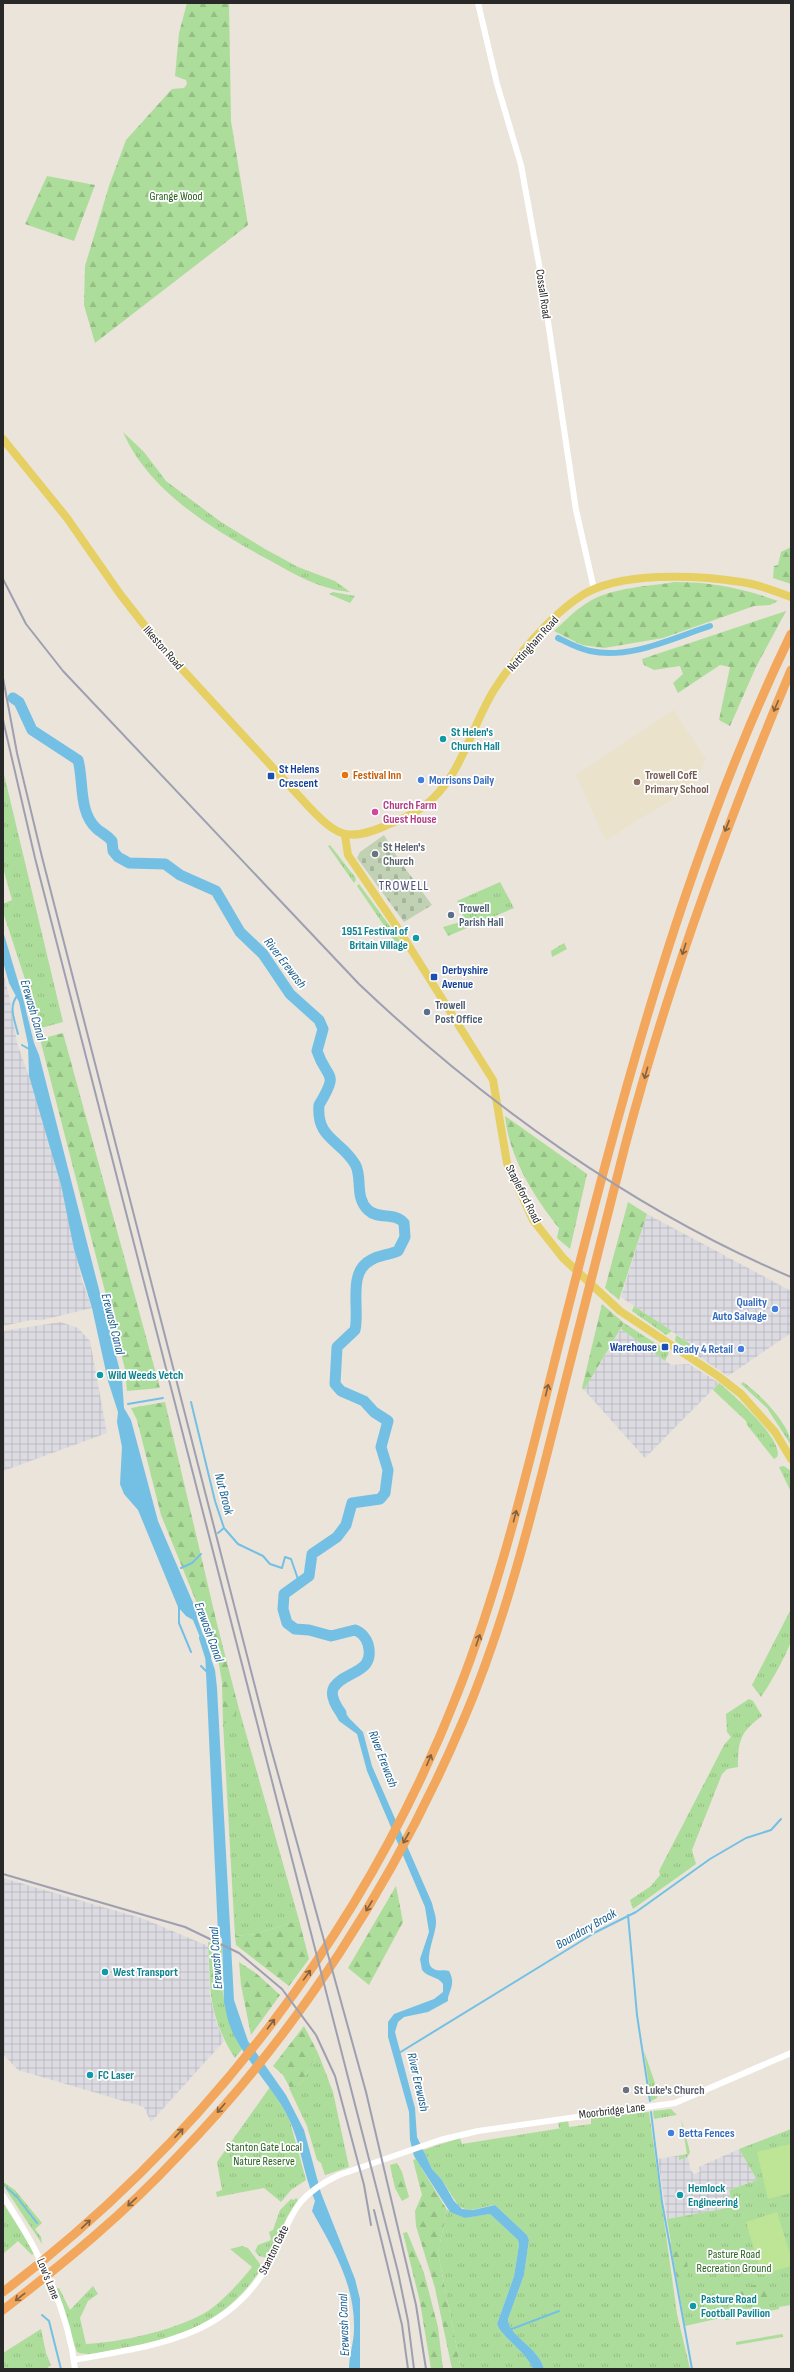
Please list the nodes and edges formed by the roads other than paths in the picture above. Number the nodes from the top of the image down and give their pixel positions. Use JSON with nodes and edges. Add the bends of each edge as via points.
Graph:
{"nodes":[{"id":1,"x":478,"y":3,"type":"edge"},
{"id":2,"x":3,"y":439,"type":"edge"},
{"id":3,"x":594,"y":588,"type":"junction"},
{"id":4,"x":791,"y":596,"type":"edge"},
{"id":5,"x":791,"y":634,"type":"edge"},
{"id":6,"x":791,"y":670,"type":"edge"},
{"id":7,"x":345,"y":836,"type":"junction"},
{"id":8,"x":791,"y":1459,"type":"edge"},
{"id":9,"x":791,"y":2053,"type":"edge"},
{"id":10,"x":425,"y":2145,"type":"joint"},
{"id":11,"x":3,"y":2196,"type":"edge"},
{"id":12,"x":3,"y":2292,"type":"edge"},
{"id":13,"x":3,"y":2310,"type":"edge"},
{"id":14,"x":74,"y":2360,"type":"junction"},
{"id":15,"x":75,"y":2369,"type":"edge"}],
"edges":[{"from":1,"to":3,"type":"street","name":"Cossall Road","via":[[497,84],[521,165],[542,281],[576,510]]},
{"from":2,"to":7,"type":"main road","name":"Ilkeston Road","via":[[67,518],[120,594],[159,644],[310,808],[334,830]]},
{"from":3,"to":4,"type":"main road","name":"Nottingham Road","via":[[621,582],[676,576],[742,582]]},
{"from":3,"to":7,"type":"main road","name":"Nottingham Road","via":[[548,625],[494,690],[448,781],[434,798],[410,815],[388,825],[362,834]]},
{"from":12,"to":5,"type":"highway","one_way":true,"via":[[29,2273],[101,2210],[165,2148],[233,2072],[285,2006],[341,1924],[376,1866],[413,1796],[457,1695],[498,1579],[616,1120],[649,1007],[718,807],[758,707]]},
{"from":6,"to":13,"type":"highway","one_way":true,"via":[[732,813],[685,945],[627,1140],[510,1593],[464,1718],[425,1804],[349,1938],[293,2019],[246,2078],[168,2167],[108,2225]]},
{"from":7,"to":8,"type":"main road","name":"Stapleford Road","via":[[346,849],[351,859],[400,930],[493,1080],[507,1163],[533,1220],[563,1258],[599,1292],[645,1328],[741,1394],[775,1432]]},
{"from":9,"to":10,"type":"street","name":"Moorbridge Lane","via":[[676,2103],[478,2130]]},
{"from":10,"to":14,"type":"street","name":"Stanton Gate","via":[[348,2171],[308,2194],[297,2205],[258,2282],[221,2318],[179,2339]]},
{"from":11,"to":14,"type":"street","name":"Low's Lane","via":[[36,2249],[61,2311]]},
{"from":14,"to":15,"type":"street","name":"Low's Lane"}]}
